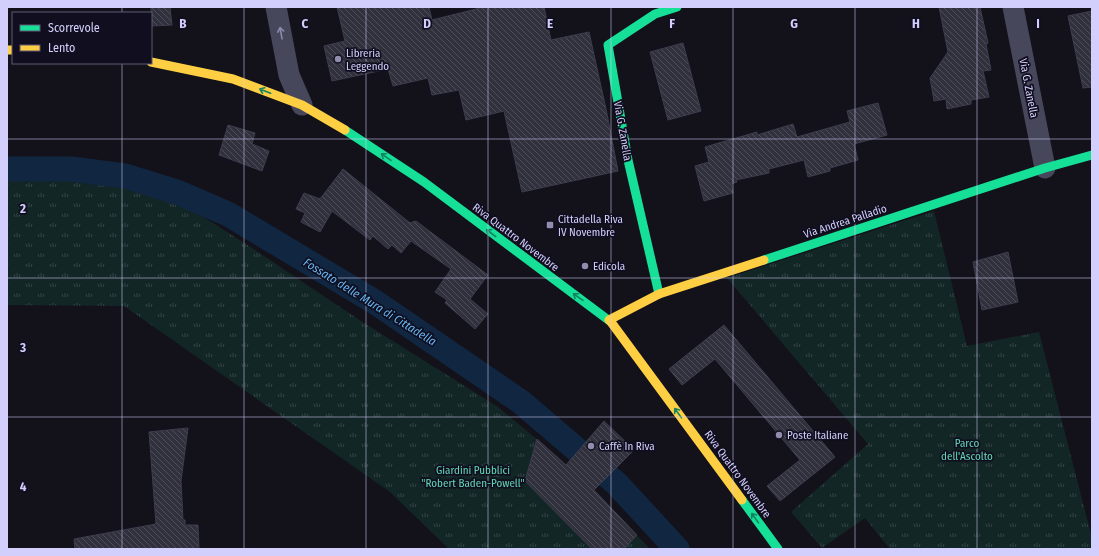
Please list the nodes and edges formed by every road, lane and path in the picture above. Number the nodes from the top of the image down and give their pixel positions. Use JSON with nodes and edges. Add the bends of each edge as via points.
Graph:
{"nodes":[{"id":1,"x":276,"y":7,"type":"edge"},
{"id":2,"x":677,"y":7,"type":"edge"},
{"id":3,"x":1013,"y":7,"type":"edge"},
{"id":4,"x":152,"y":62,"type":"edge"},
{"id":5,"x":302,"y":105,"type":"junction"},
{"id":6,"x":1092,"y":155,"type":"edge"},
{"id":7,"x":1045,"y":168,"type":"junction"},
{"id":8,"x":659,"y":294,"type":"junction"},
{"id":9,"x":609,"y":320,"type":"junction"},
{"id":10,"x":778,"y":549,"type":"edge"}],
"edges":[{"from":5,"to":1,"type":"street","one_way":true,"via":[[290,76]]},
{"from":2,"to":8,"type":"street","name":"Via G. Zanella","via":[[655,14],[608,45],[628,160]]},
{"from":3,"to":7,"type":"street","name":"Via G. Zanella"},
{"from":5,"to":4,"type":"street","name":"Riva Quattro Novembre","one_way":true,"via":[[233,79]]},
{"from":9,"to":5,"type":"street","name":"Riva Quattro Novembre","one_way":true,"via":[[424,182],[358,137]]},
{"from":6,"to":7,"type":"street","name":"Via Andrea Palladio"},
{"from":7,"to":8,"type":"street","name":"Via Andrea Palladio"},
{"from":8,"to":9,"type":"street","name":"Via Andrea Palladio"},
{"from":10,"to":9,"type":"street","name":"Riva Quattro Novembre","one_way":true}]}
